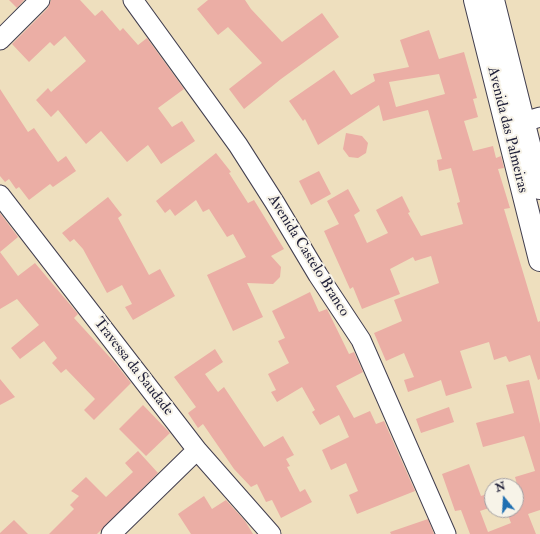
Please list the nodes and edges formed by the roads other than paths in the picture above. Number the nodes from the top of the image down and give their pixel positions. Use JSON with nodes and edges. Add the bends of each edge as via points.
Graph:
{"nodes":[{"id":1,"x":40,"y":0,"type":"edge"},
{"id":2,"x":133,"y":0,"type":"edge"},
{"id":3,"x":475,"y":0,"type":"edge"},
{"id":4,"x":493,"y":0,"type":"edge"},
{"id":5,"x":0,"y":40,"type":"edge"},
{"id":6,"x":523,"y":122,"type":"edge"},
{"id":7,"x":540,"y":188,"type":"edge"},
{"id":8,"x":2,"y":204,"type":"edge"},
{"id":9,"x":540,"y":260,"type":"edge"},
{"id":10,"x":197,"y":450,"type":"junction"},
{"id":11,"x":111,"y":534,"type":"edge"},
{"id":12,"x":272,"y":534,"type":"edge"},
{"id":13,"x":446,"y":534,"type":"edge"}],
"edges":[{"from":1,"to":5,"type":"street"},
{"from":2,"to":13,"type":"street","name":"Avenida Castelo Branco","via":[[238,145],[361,340]]},
{"from":3,"to":6,"type":"main road","name":"Avenida das Palmeiras"},
{"from":4,"to":6,"type":"main road","name":"Avenida das Palmeiras"},
{"from":6,"to":7,"type":"main road","name":"Avenida das Palmeiras"},
{"from":6,"to":9,"type":"main road","name":"Avenida das Palmeiras"},
{"from":8,"to":10,"type":"street","name":"Travessa da Saudade"},
{"from":10,"to":11,"type":"street"},
{"from":10,"to":12,"type":"street","name":"Travessa da Saudade"}]}
